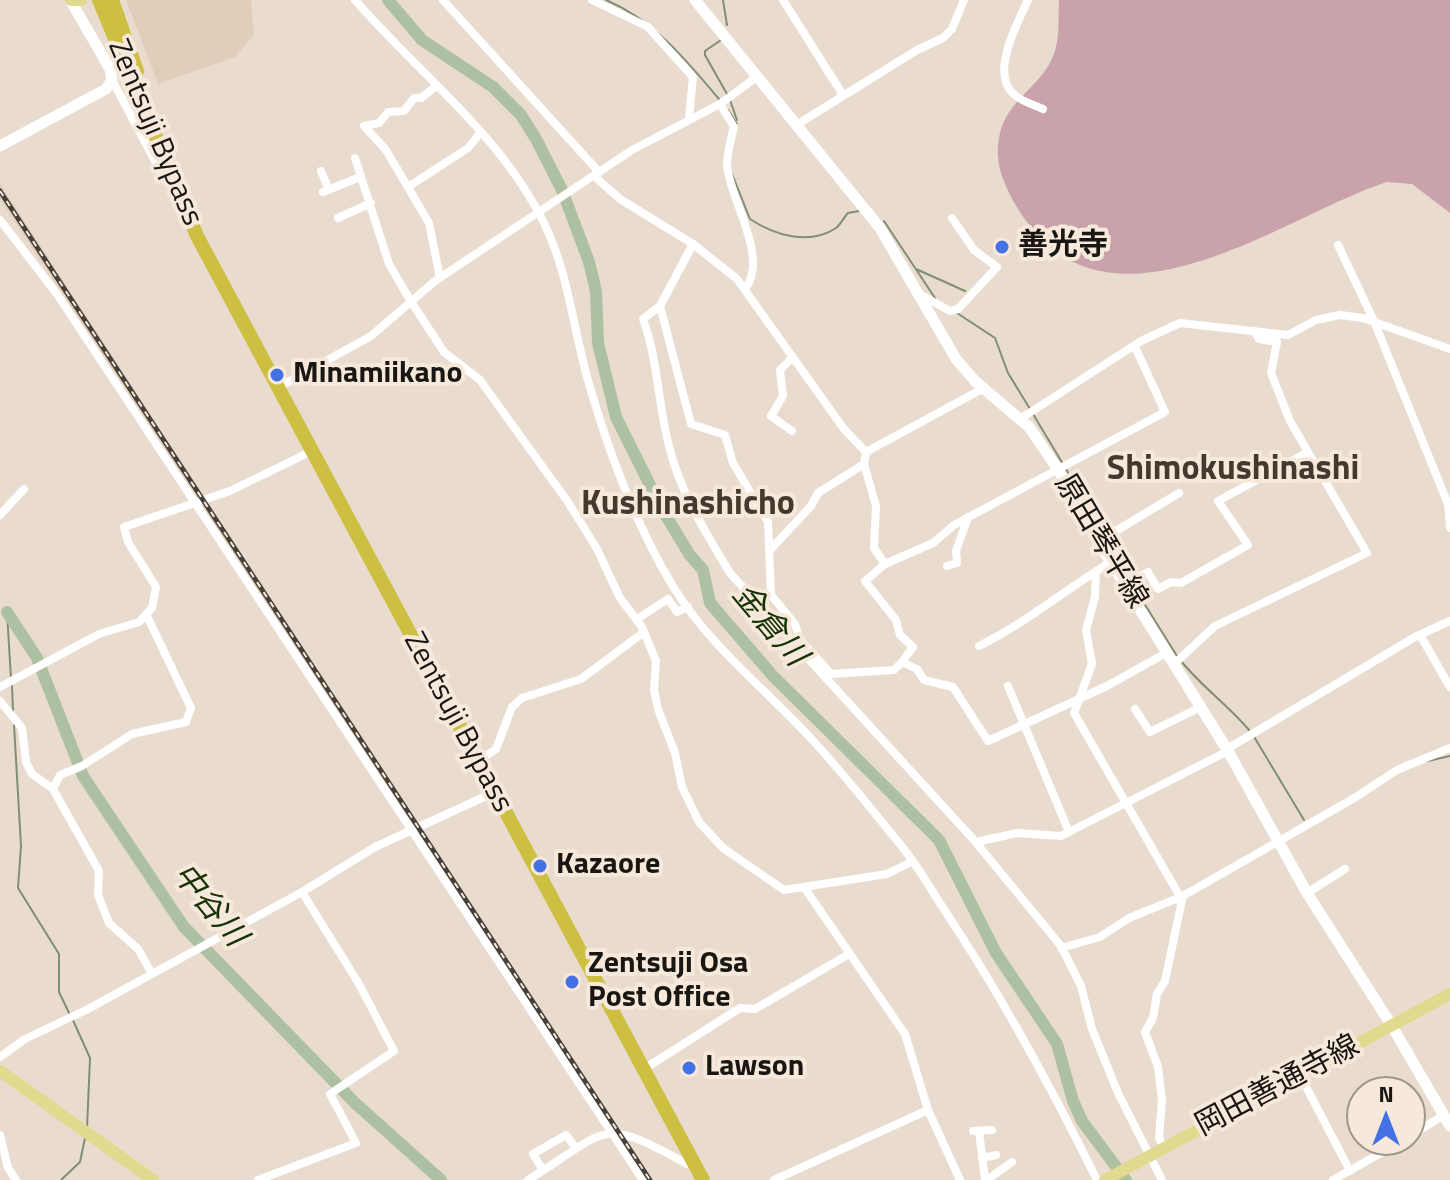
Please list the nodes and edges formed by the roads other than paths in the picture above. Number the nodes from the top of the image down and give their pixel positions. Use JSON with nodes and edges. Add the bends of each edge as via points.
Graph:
{"nodes":[{"id":1,"x":99,"y":0,"type":"edge"},
{"id":2,"x":112,"y":0,"type":"edge"},
{"id":3,"x":355,"y":0,"type":"edge"},
{"id":4,"x":443,"y":0,"type":"edge"},
{"id":5,"x":592,"y":0,"type":"edge"},
{"id":6,"x":695,"y":0,"type":"edge"},
{"id":7,"x":783,"y":0,"type":"edge"},
{"id":8,"x":964,"y":0,"type":"edge"},
{"id":9,"x":1028,"y":0,"type":"edge"},
{"id":10,"x":75,"y":1,"type":"edge"},
{"id":11,"x":758,"y":76,"type":"junction"},
{"id":12,"x":112,"y":80,"type":"junction"},
{"id":13,"x":435,"y":87,"type":"junction"},
{"id":14,"x":843,"y":95,"type":"junction"},
{"id":15,"x":724,"y":101,"type":"junction"},
{"id":16,"x":1043,"y":109,"type":"dead end"},
{"id":17,"x":689,"y":118,"type":"junction"},
{"id":18,"x":798,"y":124,"type":"junction"},
{"id":19,"x":481,"y":132,"type":"junction"},
{"id":20,"x":0,"y":146,"type":"edge"},
{"id":21,"x":355,"y":158,"type":"dead end"},
{"id":22,"x":321,"y":171,"type":"dead end"},
{"id":23,"x":162,"y":174,"type":"dead end"},
{"id":24,"x":596,"y":174,"type":"junction"},
{"id":25,"x":360,"y":177,"type":"junction"},
{"id":26,"x":408,"y":187,"type":"junction"},
{"id":27,"x":371,"y":203,"type":"junction"},
{"id":28,"x":539,"y":213,"type":"junction"},
{"id":29,"x":338,"y":218,"type":"dead end"},
{"id":30,"x":952,"y":218,"type":"dead end"},
{"id":31,"x":0,"y":220,"type":"edge"},
{"id":32,"x":693,"y":244,"type":"junction"},
{"id":33,"x":1338,"y":245,"type":"dead end"},
{"id":34,"x":212,"y":265,"type":"junction"},
{"id":35,"x":440,"y":278,"type":"junction"},
{"id":36,"x":745,"y":289,"type":"junction"},
{"id":37,"x":921,"y":295,"type":"junction"},
{"id":38,"x":410,"y":300,"type":"junction"},
{"id":39,"x":660,"y":306,"type":"junction"},
{"id":40,"x":1374,"y":321,"type":"junction"},
{"id":41,"x":1254,"y":331,"type":"junction"},
{"id":42,"x":1135,"y":347,"type":"junction"},
{"id":43,"x":1450,"y":349,"type":"edge"},
{"id":44,"x":793,"y":357,"type":"junction"},
{"id":45,"x":279,"y":387,"type":"junction"},
{"id":46,"x":984,"y":388,"type":"junction"},
{"id":47,"x":1028,"y":414,"type":"junction"},
{"id":48,"x":792,"y":431,"type":"dead end"},
{"id":49,"x":312,"y":451,"type":"junction"},
{"id":50,"x":866,"y":452,"type":"junction"},
{"id":51,"x":1308,"y":452,"type":"junction"},
{"id":52,"x":864,"y":464,"type":"junction"},
{"id":53,"x":1063,"y":468,"type":"junction"},
{"id":54,"x":24,"y":489,"type":"dead end"},
{"id":55,"x":1179,"y":493,"type":"dead end"},
{"id":56,"x":196,"y":503,"type":"junction"},
{"id":57,"x":0,"y":515,"type":"edge"},
{"id":58,"x":968,"y":517,"type":"junction"},
{"id":59,"x":1450,"y":528,"type":"edge"},
{"id":60,"x":1102,"y":539,"type":"junction"},
{"id":61,"x":769,"y":551,"type":"junction"},
{"id":62,"x":1111,"y":562,"type":"junction"},
{"id":63,"x":885,"y":564,"type":"junction"},
{"id":64,"x":947,"y":566,"type":"dead end"},
{"id":65,"x":1096,"y":571,"type":"junction"},
{"id":66,"x":1128,"y":583,"type":"junction"},
{"id":67,"x":688,"y":607,"type":"junction"},
{"id":68,"x":147,"y":616,"type":"junction"},
{"id":69,"x":637,"y":619,"type":"junction"},
{"id":70,"x":1450,"y":621,"type":"edge"},
{"id":71,"x":644,"y":632,"type":"junction"},
{"id":72,"x":1420,"y":635,"type":"junction"},
{"id":73,"x":798,"y":642,"type":"junction"},
{"id":74,"x":979,"y":646,"type":"dead end"},
{"id":75,"x":1166,"y":653,"type":"junction"},
{"id":76,"x":1177,"y":660,"type":"junction"},
{"id":77,"x":902,"y":662,"type":"junction"},
{"id":78,"x":1008,"y":686,"type":"dead end"},
{"id":79,"x":0,"y":687,"type":"edge"},
{"id":80,"x":1450,"y":687,"type":"edge"},
{"id":81,"x":1077,"y":698,"type":"junction"},
{"id":82,"x":0,"y":701,"type":"edge"},
{"id":83,"x":1201,"y":707,"type":"junction"},
{"id":84,"x":1135,"y":709,"type":"dead end"},
{"id":85,"x":1025,"y":724,"type":"junction"},
{"id":86,"x":1450,"y":748,"type":"edge"},
{"id":87,"x":1227,"y":750,"type":"junction"},
{"id":88,"x":479,"y":761,"type":"junction"},
{"id":89,"x":53,"y":789,"type":"junction"},
{"id":90,"x":495,"y":792,"type":"junction"},
{"id":91,"x":1128,"y":803,"type":"junction"},
{"id":92,"x":411,"y":829,"type":"junction"},
{"id":93,"x":1069,"y":832,"type":"junction"},
{"id":94,"x":1278,"y":841,"type":"junction"},
{"id":95,"x":976,"y":842,"type":"junction"},
{"id":96,"x":911,"y":862,"type":"dead end"},
{"id":97,"x":1342,"y":874,"type":"dead end"},
{"id":98,"x":806,"y":890,"type":"junction"},
{"id":99,"x":302,"y":892,"type":"junction"},
{"id":100,"x":1307,"y":893,"type":"junction"},
{"id":101,"x":1181,"y":897,"type":"junction"},
{"id":102,"x":1061,"y":948,"type":"junction"},
{"id":103,"x":849,"y":954,"type":"junction"},
{"id":104,"x":151,"y":972,"type":"junction"},
{"id":105,"x":1450,"y":994,"type":"edge"},
{"id":106,"x":1392,"y":1026,"type":"junction"},
{"id":107,"x":0,"y":1057,"type":"edge"},
{"id":108,"x":644,"y":1069,"type":"junction"},
{"id":109,"x":0,"y":1071,"type":"edge"},
{"id":110,"x":1300,"y":1075,"type":"junction"},
{"id":111,"x":928,"y":1110,"type":"junction"},
{"id":112,"x":1447,"y":1120,"type":"edge"},
{"id":113,"x":1426,"y":1129,"type":"edge"},
{"id":114,"x":992,"y":1130,"type":"dead end"},
{"id":115,"x":611,"y":1132,"type":"junction"},
{"id":116,"x":0,"y":1135,"type":"edge"},
{"id":117,"x":576,"y":1148,"type":"junction"},
{"id":118,"x":1164,"y":1148,"type":"junction"},
{"id":119,"x":996,"y":1155,"type":"dead end"},
{"id":120,"x":1376,"y":1156,"type":"edge"},
{"id":121,"x":982,"y":1158,"type":"junction"},
{"id":122,"x":1147,"y":1158,"type":"junction"},
{"id":123,"x":1012,"y":1162,"type":"dead end"},
{"id":124,"x":695,"y":1164,"type":"junction"},
{"id":125,"x":543,"y":1170,"type":"junction"},
{"id":126,"x":1350,"y":1171,"type":"junction"},
{"id":127,"x":16,"y":1180,"type":"edge"},
{"id":128,"x":153,"y":1180,"type":"edge"},
{"id":129,"x":258,"y":1180,"type":"edge"},
{"id":130,"x":528,"y":1180,"type":"edge"},
{"id":131,"x":643,"y":1180,"type":"edge"},
{"id":132,"x":703,"y":1180,"type":"edge"},
{"id":133,"x":774,"y":1180,"type":"edge"},
{"id":134,"x":960,"y":1180,"type":"edge"},
{"id":135,"x":986,"y":1180,"type":"edge"},
{"id":136,"x":1097,"y":1180,"type":"edge"},
{"id":137,"x":1105,"y":1180,"type":"edge"},
{"id":138,"x":1162,"y":1180,"type":"edge"},
{"id":139,"x":1333,"y":1180,"type":"edge"}],
"edges":[{"from":1,"to":34,"type":"highway","name":"Zentsuji Bypass"},
{"from":2,"to":34,"type":"highway","name":"Zentsuji Bypass"},
{"from":3,"to":13,"type":"street"},
{"from":4,"to":24,"type":"street"},
{"from":5,"to":17,"type":"street","via":[[648,27],[693,77]]},
{"from":6,"to":11,"type":"main road","name":"原田琴平線"},
{"from":7,"to":14,"type":"street"},
{"from":8,"to":14,"type":"street","via":[[943,38]]},
{"from":9,"to":16,"type":"street","via":[[1004,67],[1006,82],[1010,92]]},
{"from":10,"to":12,"type":"main road"},
{"from":11,"to":15,"type":"street"},
{"from":11,"to":18,"type":"main road","name":"原田琴平線"},
{"from":12,"to":20,"type":"main road","via":[[106,89]]},
{"from":12,"to":23,"type":"street"},
{"from":13,"to":19,"type":"street"},
{"from":13,"to":26,"type":"street","via":[[414,98],[404,111],[388,112],[379,123],[364,126]]},
{"from":14,"to":18,"type":"street"},
{"from":15,"to":17,"type":"street"},
{"from":15,"to":36,"type":"street","via":[[734,127],[727,166],[753,268]]},
{"from":17,"to":24,"type":"street"},
{"from":18,"to":37,"type":"main road","name":"原田琴平線","via":[[880,228]]},
{"from":19,"to":26,"type":"street","via":[[468,148]]},
{"from":19,"to":28,"type":"street","via":[[519,178]]},
{"from":21,"to":25,"type":"street"},
{"from":22,"to":25,"type":"street","via":[[326,191]]},
{"from":24,"to":28,"type":"street"},
{"from":24,"to":32,"type":"street","via":[[620,199]]},
{"from":25,"to":27,"type":"street"},
{"from":26,"to":35,"type":"street","via":[[429,223]]},
{"from":27,"to":29,"type":"street"},
{"from":27,"to":38,"type":"street","via":[[389,264]]},
{"from":28,"to":35,"type":"street"},
{"from":28,"to":67,"type":"street","via":[[572,301],[588,383],[610,445],[647,537]]},
{"from":30,"to":37,"type":"street","via":[[974,250],[997,267],[954,310]]},
{"from":31,"to":56,"type":"street","via":[[57,294]]},
{"from":32,"to":36,"type":"street"},
{"from":32,"to":39,"type":"street"},
{"from":33,"to":40,"type":"street"},
{"from":34,"to":45,"type":"highway","name":"Zentsuji Bypass"},
{"from":35,"to":38,"type":"street"},
{"from":36,"to":44,"type":"street"},
{"from":37,"to":46,"type":"main road","name":"原田琴平線","via":[[956,359]]},
{"from":38,"to":45,"type":"street","via":[[371,336]]},
{"from":38,"to":69,"type":"street","via":[[444,352],[480,380],[568,502]]},
{"from":39,"to":61,"type":"street","via":[[691,424],[725,435],[733,463],[765,514]]},
{"from":39,"to":73,"type":"street","via":[[643,319],[668,442],[685,491],[730,573]]},
{"from":40,"to":41,"type":"street","via":[[1340,315],[1288,335]]},
{"from":40,"to":43,"type":"street"},
{"from":40,"to":59,"type":"street","via":[[1448,504]]},
{"from":41,"to":42,"type":"street","via":[[1180,323]]},
{"from":41,"to":51,"type":"street","via":[[1259,339],[1277,342],[1271,373]]},
{"from":42,"to":47,"type":"street"},
{"from":42,"to":53,"type":"street","via":[[1165,412]]},
{"from":44,"to":48,"type":"street","via":[[780,370],[783,396],[771,416]]},
{"from":44,"to":50,"type":"street"},
{"from":45,"to":49,"type":"highway","name":"Zentsuji Bypass"},
{"from":46,"to":47,"type":"main road","name":"原田琴平線"},
{"from":46,"to":50,"type":"street"},
{"from":47,"to":53,"type":"main road","name":"原田琴平線"},
{"from":49,"to":56,"type":"street"},
{"from":49,"to":88,"type":"highway","name":"Zentsuji Bypass"},
{"from":50,"to":52,"type":"street"},
{"from":51,"to":66,"type":"street","via":[[1218,501],[1248,545],[1181,583],[1158,589],[1148,572]]},
{"from":51,"to":76,"type":"street","via":[[1367,553],[1236,614]]},
{"from":52,"to":61,"type":"street","via":[[818,493]]},
{"from":52,"to":63,"type":"street","via":[[876,506],[874,548]]},
{"from":53,"to":58,"type":"street"},
{"from":53,"to":60,"type":"main road","name":"原田琴平線"},
{"from":54,"to":57,"type":"street"},
{"from":55,"to":60,"type":"street","via":[[1159,502],[1133,526]]},
{"from":56,"to":68,"type":"street","via":[[124,527],[156,587]]},
{"from":56,"to":92,"type":"street"},
{"from":58,"to":63,"type":"street","via":[[933,543]]},
{"from":58,"to":64,"type":"street","via":[[957,563]]},
{"from":60,"to":62,"type":"main road","name":"原田琴平線"},
{"from":61,"to":73,"type":"street","via":[[769,589],[795,624]]},
{"from":62,"to":65,"type":"street"},
{"from":62,"to":66,"type":"main road","name":"原田琴平線"},
{"from":63,"to":77,"type":"street","via":[[865,581],[913,647]]},
{"from":65,"to":74,"type":"street","via":[[1015,628]]},
{"from":65,"to":81,"type":"street","via":[[1086,630],[1092,664]]},
{"from":66,"to":75,"type":"main road","name":"原田琴平線"},
{"from":67,"to":69,"type":"street","via":[[677,612],[668,599]]},
{"from":67,"to":136,"type":"street","via":[[903,848],[987,974]]},
{"from":68,"to":79,"type":"street","via":[[99,634]]},
{"from":68,"to":89,"type":"street","via":[[191,708],[186,722],[132,734],[60,775]]},
{"from":69,"to":71,"type":"street"},
{"from":70,"to":72,"type":"street"},
{"from":71,"to":88,"type":"street","via":[[581,679],[522,698],[512,707],[496,749]]},
{"from":71,"to":98,"type":"street","via":[[656,661],[658,709],[682,787],[699,822],[723,848],[776,886]]},
{"from":72,"to":80,"type":"street"},
{"from":72,"to":87,"type":"street"},
{"from":73,"to":77,"type":"street","via":[[831,674],[894,670]]},
{"from":73,"to":95,"type":"street"},
{"from":75,"to":76,"type":"main road","name":"原田琴平線"},
{"from":75,"to":81,"type":"street"},
{"from":76,"to":83,"type":"main road","name":"原田琴平線"},
{"from":77,"to":85,"type":"street","via":[[917,669],[924,680],[953,687],[988,741]]},
{"from":78,"to":85,"type":"street"},
{"from":81,"to":85,"type":"street"},
{"from":81,"to":91,"type":"street","via":[[1078,723]]},
{"from":82,"to":89,"type":"street","via":[[22,728],[32,774]]},
{"from":83,"to":84,"type":"street","via":[[1150,732]]},
{"from":83,"to":87,"type":"main road","name":"原田琴平線"},
{"from":85,"to":93,"type":"street"},
{"from":86,"to":94,"type":"street","via":[[1372,783]]},
{"from":87,"to":91,"type":"street"},
{"from":87,"to":94,"type":"main road","name":"原田琴平線"},
{"from":88,"to":90,"type":"highway","name":"Zentsuji Bypass"},
{"from":89,"to":104,"type":"street","via":[[99,871],[98,895],[109,923],[138,949]]},
{"from":90,"to":92,"type":"street"},
{"from":90,"to":108,"type":"highway","name":"Zentsuji Bypass"},
{"from":91,"to":93,"type":"street"},
{"from":91,"to":101,"type":"street"},
{"from":92,"to":99,"type":"street"},
{"from":92,"to":115,"type":"street"},
{"from":93,"to":95,"type":"street","via":[[1017,833]]},
{"from":94,"to":100,"type":"main road","name":"原田琴平線"},
{"from":94,"to":101,"type":"street"},
{"from":95,"to":102,"type":"street"},
{"from":96,"to":98,"type":"street","via":[[887,874]]},
{"from":97,"to":100,"type":"street"},
{"from":98,"to":103,"type":"street"},
{"from":99,"to":104,"type":"street"},
{"from":99,"to":129,"type":"street","via":[[394,1051],[330,1094],[356,1143]]},
{"from":100,"to":106,"type":"main road","name":"原田琴平線"},
{"from":101,"to":102,"type":"street","via":[[1129,918],[1100,937]]},
{"from":101,"to":118,"type":"street","via":[[1165,981],[1145,1032],[1158,1067],[1159,1138]]},
{"from":102,"to":122,"type":"street","via":[[1081,986],[1092,1029]]},
{"from":103,"to":108,"type":"street","via":[[755,1009],[740,1008]]},
{"from":103,"to":111,"type":"street","via":[[905,1034]]},
{"from":104,"to":107,"type":"street"},
{"from":105,"to":106,"type":"main road","name":"岡田善通寺線"},
{"from":106,"to":110,"type":"main road","name":"岡田善通寺線"},
{"from":106,"to":112,"type":"main road","name":"原田琴平線"},
{"from":108,"to":124,"type":"highway","name":"Zentsuji Bypass"},
{"from":109,"to":128,"type":"main road"},
{"from":110,"to":118,"type":"main road","name":"岡田善通寺線"},
{"from":110,"to":126,"type":"street"},
{"from":111,"to":133,"type":"street"},
{"from":111,"to":134,"type":"street"},
{"from":112,"to":113,"type":"street"},
{"from":114,"to":121,"type":"street","via":[[976,1131]]},
{"from":115,"to":117,"type":"street"},
{"from":115,"to":124,"type":"street","via":[[641,1138]]},
{"from":115,"to":131,"type":"street"},
{"from":116,"to":127,"type":"street"},
{"from":117,"to":125,"type":"street"},
{"from":117,"to":125,"type":"street","via":[[566,1135],[533,1154]]},
{"from":118,"to":122,"type":"main road","name":"岡田善通寺線"},
{"from":119,"to":121,"type":"street"},
{"from":120,"to":126,"type":"street"},
{"from":121,"to":135,"type":"street"},
{"from":122,"to":137,"type":"main road","name":"岡田善通寺線"},
{"from":122,"to":138,"type":"street"},
{"from":123,"to":135,"type":"street"},
{"from":124,"to":132,"type":"highway","name":"Zentsuji Bypass"},
{"from":125,"to":130,"type":"street"},
{"from":126,"to":139,"type":"street"}]}
